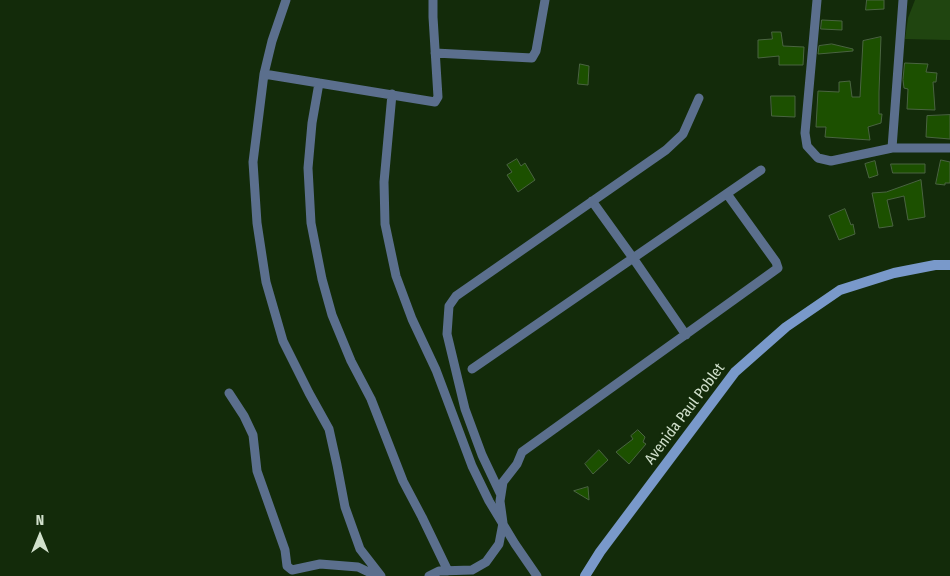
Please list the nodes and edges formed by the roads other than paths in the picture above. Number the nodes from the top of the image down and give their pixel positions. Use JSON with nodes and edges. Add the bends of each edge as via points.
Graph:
{"nodes":[{"id":1,"x":286,"y":0,"type":"edge"},
{"id":2,"x":433,"y":0,"type":"edge"},
{"id":3,"x":545,"y":0,"type":"edge"},
{"id":4,"x":817,"y":0,"type":"edge"},
{"id":5,"x":903,"y":0,"type":"edge"},
{"id":6,"x":435,"y":53,"type":"junction"},
{"id":7,"x":264,"y":74,"type":"junction"},
{"id":8,"x":319,"y":83,"type":"junction"},
{"id":9,"x":392,"y":94,"type":"junction"},
{"id":10,"x":699,"y":98,"type":"dead end"},
{"id":11,"x":892,"y":148,"type":"junction"},
{"id":12,"x":950,"y":148,"type":"edge"},
{"id":13,"x":761,"y":170,"type":"dead end"},
{"id":14,"x":727,"y":194,"type":"junction"},
{"id":15,"x":592,"y":201,"type":"junction"},
{"id":16,"x":633,"y":258,"type":"junction"},
{"id":17,"x":950,"y":265,"type":"edge"},
{"id":18,"x":686,"y":335,"type":"junction"},
{"id":19,"x":472,"y":369,"type":"dead end"},
{"id":20,"x":229,"y":393,"type":"dead end"},
{"id":21,"x":501,"y":496,"type":"junction"},
{"id":22,"x":503,"y":523,"type":"junction"},
{"id":23,"x":448,"y":571,"type":"junction"},
{"id":24,"x":379,"y":576,"type":"edge"},
{"id":25,"x":429,"y":576,"type":"edge"},
{"id":26,"x":537,"y":576,"type":"edge"},
{"id":27,"x":585,"y":576,"type":"edge"}],
"edges":[{"from":1,"to":7,"type":"street"},
{"from":2,"to":6,"type":"street"},
{"from":3,"to":6,"type":"street","via":[[532,58]]},
{"from":4,"to":11,"type":"street","via":[[805,133],[807,146],[818,158],[831,161]]},
{"from":5,"to":11,"type":"street"},
{"from":6,"to":9,"type":"street","via":[[438,97],[435,102]]},
{"from":7,"to":8,"type":"street"},
{"from":7,"to":24,"type":"street","via":[[253,162],[257,223],[266,282],[284,342],[329,429],[345,507],[360,549]]},
{"from":8,"to":9,"type":"street"},
{"from":8,"to":23,"type":"street","via":[[308,168],[311,223],[322,279],[332,315],[351,361],[371,399],[403,481]]},
{"from":9,"to":22,"type":"street","via":[[384,182],[384,224],[396,276],[472,466]]},
{"from":10,"to":15,"type":"street","via":[[683,134],[666,150]]},
{"from":11,"to":12,"type":"street"},
{"from":13,"to":14,"type":"street"},
{"from":14,"to":16,"type":"street"},
{"from":14,"to":18,"type":"street","via":[[778,268]]},
{"from":15,"to":16,"type":"street"},
{"from":15,"to":21,"type":"street","via":[[456,296],[448,306],[447,334],[465,409]]},
{"from":16,"to":18,"type":"street"},
{"from":16,"to":19,"type":"street"},
{"from":17,"to":27,"type":"main road","name":"Avenida Paul Poblet","via":[[894,272],[840,290],[786,327],[735,372]]},
{"from":18,"to":21,"type":"street","via":[[522,452],[503,482]]},
{"from":20,"to":24,"type":"street","via":[[253,435],[257,471],[285,550],[287,566],[292,570],[320,564],[358,567]]},
{"from":21,"to":22,"type":"street"},
{"from":22,"to":23,"type":"street","via":[[499,544],[486,562],[472,570]]},
{"from":22,"to":26,"type":"street"},
{"from":23,"to":25,"type":"street"}]}
